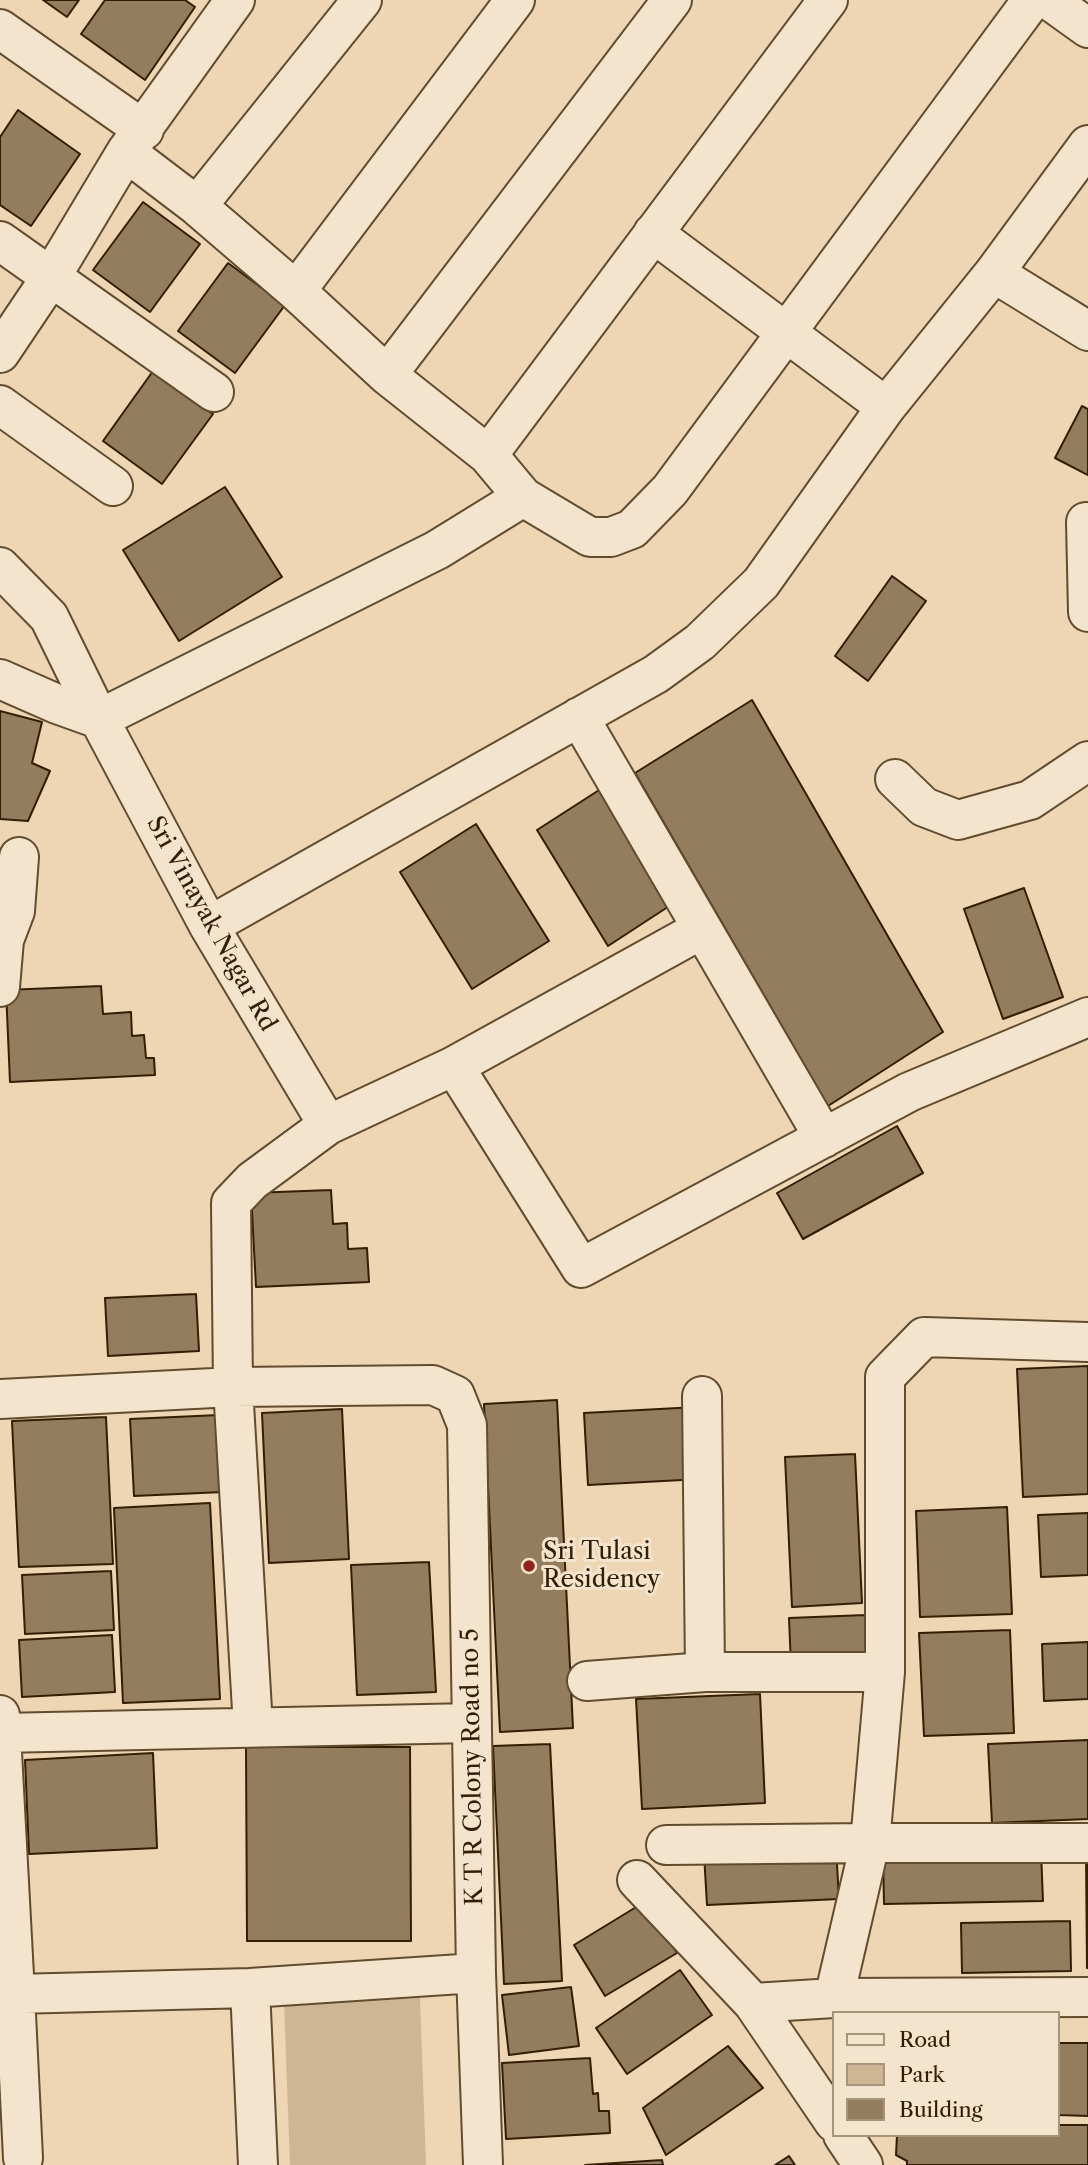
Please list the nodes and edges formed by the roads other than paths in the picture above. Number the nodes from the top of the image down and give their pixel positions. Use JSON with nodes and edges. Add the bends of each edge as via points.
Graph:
{"nodes":[{"id":1,"x":235,"y":0,"type":"edge"},
{"id":2,"x":362,"y":0,"type":"edge"},
{"id":3,"x":515,"y":0,"type":"edge"},
{"id":4,"x":673,"y":0,"type":"edge"},
{"id":5,"x":828,"y":0,"type":"edge"},
{"id":6,"x":1032,"y":0,"type":"edge"},
{"id":7,"x":1049,"y":0,"type":"edge"},
{"id":8,"x":1088,"y":28,"type":"edge"},
{"id":9,"x":0,"y":29,"type":"edge"},
{"id":10,"x":135,"y":141,"type":"junction"},
{"id":11,"x":1082,"y":167,"type":"edge"},
{"id":12,"x":197,"y":206,"type":"junction"},
{"id":13,"x":653,"y":233,"type":"junction"},
{"id":14,"x":0,"y":241,"type":"edge"},
{"id":15,"x":994,"y":273,"type":"junction"},
{"id":16,"x":51,"y":277,"type":"junction"},
{"id":17,"x":296,"y":290,"type":"junction"},
{"id":18,"x":1088,"y":331,"type":"edge"},
{"id":19,"x":786,"y":333,"type":"junction"},
{"id":20,"x":0,"y":353,"type":"edge"},
{"id":21,"x":387,"y":375,"type":"junction"},
{"id":22,"x":214,"y":392,"type":"dead end"},
{"id":23,"x":0,"y":405,"type":"edge"},
{"id":24,"x":886,"y":407,"type":"junction"},
{"id":25,"x":488,"y":455,"type":"junction"},
{"id":26,"x":113,"y":486,"type":"dead end"},
{"id":27,"x":523,"y":497,"type":"junction"},
{"id":28,"x":1086,"y":522,"type":"dead end"},
{"id":29,"x":0,"y":567,"type":"edge"},
{"id":30,"x":1088,"y":612,"type":"edge"},
{"id":31,"x":0,"y":679,"type":"edge"},
{"id":32,"x":579,"y":717,"type":"junction"},
{"id":33,"x":99,"y":719,"type":"junction"},
{"id":34,"x":1088,"y":761,"type":"edge"},
{"id":35,"x":895,"y":779,"type":"dead end"},
{"id":36,"x":19,"y":856,"type":"dead end"},
{"id":37,"x":209,"y":926,"type":"junction"},
{"id":38,"x":702,"y":929,"type":"junction"},
{"id":39,"x":2,"y":940,"type":"edge"},
{"id":40,"x":0,"y":987,"type":"edge"},
{"id":41,"x":1088,"y":1017,"type":"edge"},
{"id":42,"x":454,"y":1066,"type":"junction"},
{"id":43,"x":328,"y":1125,"type":"junction"},
{"id":44,"x":824,"y":1138,"type":"junction"},
{"id":45,"x":1088,"y":1342,"type":"edge"},
{"id":46,"x":233,"y":1387,"type":"junction"},
{"id":47,"x":702,"y":1396,"type":"dead end"},
{"id":48,"x":0,"y":1399,"type":"edge"},
{"id":49,"x":705,"y":1672,"type":"junction"},
{"id":50,"x":886,"y":1672,"type":"junction"},
{"id":51,"x":587,"y":1681,"type":"dead end"},
{"id":52,"x":0,"y":1715,"type":"edge"},
{"id":53,"x":472,"y":1723,"type":"junction"},
{"id":54,"x":253,"y":1727,"type":"junction"},
{"id":55,"x":1,"y":1733,"type":"edge"},
{"id":56,"x":870,"y":1843,"type":"junction"},
{"id":57,"x":1088,"y":1843,"type":"edge"},
{"id":58,"x":666,"y":1846,"type":"dead end"},
{"id":59,"x":637,"y":1880,"type":"dead end"},
{"id":60,"x":476,"y":1973,"type":"junction"},
{"id":61,"x":250,"y":1988,"type":"junction"},
{"id":62,"x":7,"y":1994,"type":"edge"},
{"id":63,"x":1088,"y":1997,"type":"edge"},
{"id":64,"x":834,"y":1998,"type":"junction"},
{"id":65,"x":753,"y":2003,"type":"junction"},
{"id":66,"x":832,"y":2119,"type":"edge"},
{"id":67,"x":844,"y":2137,"type":"edge"},
{"id":68,"x":23,"y":2158,"type":"dead end"},
{"id":69,"x":258,"y":2165,"type":"edge"},
{"id":70,"x":483,"y":2165,"type":"edge"},
{"id":71,"x":863,"y":2165,"type":"edge"}],
"edges":[{"from":1,"to":10,"type":"street"},
{"from":2,"to":12,"type":"street"},
{"from":3,"to":17,"type":"street"},
{"from":4,"to":21,"type":"street"},
{"from":5,"to":13,"type":"street"},
{"from":6,"to":19,"type":"street"},
{"from":7,"to":8,"type":"street"},
{"from":9,"to":10,"type":"street"},
{"from":10,"to":12,"type":"street"},
{"from":10,"to":16,"type":"street"},
{"from":11,"to":15,"type":"street"},
{"from":12,"to":17,"type":"street"},
{"from":13,"to":19,"type":"street"},
{"from":13,"to":25,"type":"street"},
{"from":14,"to":16,"type":"street"},
{"from":15,"to":18,"type":"street"},
{"from":15,"to":24,"type":"street"},
{"from":16,"to":20,"type":"street"},
{"from":16,"to":22,"type":"street"},
{"from":17,"to":21,"type":"street"},
{"from":19,"to":24,"type":"street"},
{"from":19,"to":27,"type":"street","via":[[670,491],[632,529],[611,537],[590,537]]},
{"from":21,"to":25,"type":"street"},
{"from":23,"to":26,"type":"street"},
{"from":24,"to":32,"type":"street","via":[[761,583],[700,642],[656,674]]},
{"from":25,"to":27,"type":"street"},
{"from":27,"to":33,"type":"street","via":[[437,550]]},
{"from":28,"to":30,"type":"street"},
{"from":29,"to":33,"type":"street","name":"Sri Vinayak Nagar Rd","via":[[49,617]]},
{"from":31,"to":33,"type":"street"},
{"from":32,"to":37,"type":"street"},
{"from":32,"to":38,"type":"street"},
{"from":33,"to":37,"type":"street","name":"Sri Vinayak Nagar Rd"},
{"from":34,"to":35,"type":"street","via":[[1030,800],[958,820],[924,807]]},
{"from":36,"to":39,"type":"street","via":[[15,911]]},
{"from":37,"to":43,"type":"street","name":"Sri Vinayak Nagar Rd"},
{"from":38,"to":42,"type":"street"},
{"from":38,"to":44,"type":"street"},
{"from":39,"to":40,"type":"street"},
{"from":41,"to":44,"type":"street","via":[[909,1092]]},
{"from":42,"to":43,"type":"street"},
{"from":42,"to":44,"type":"street","via":[[581,1268]]},
{"from":43,"to":46,"type":"street","via":[[252,1181],[231,1203]]},
{"from":45,"to":50,"type":"street","via":[[924,1337],[884,1377]]},
{"from":46,"to":48,"type":"street"},
{"from":46,"to":53,"type":"street","name":"K T R Colony Road no 5","via":[[433,1385],[454,1395],[467,1425]]},
{"from":46,"to":54,"type":"street"},
{"from":47,"to":49,"type":"street"},
{"from":49,"to":50,"type":"street"},
{"from":49,"to":51,"type":"street"},
{"from":50,"to":56,"type":"street"},
{"from":52,"to":55,"type":"street"},
{"from":53,"to":54,"type":"street"},
{"from":53,"to":60,"type":"street","name":"K T R Colony Road no 5"},
{"from":54,"to":55,"type":"street"},
{"from":55,"to":62,"type":"street"},
{"from":56,"to":57,"type":"street"},
{"from":56,"to":58,"type":"street"},
{"from":56,"to":64,"type":"street"},
{"from":59,"to":65,"type":"street"},
{"from":60,"to":61,"type":"street"},
{"from":60,"to":70,"type":"street","name":"K T R Colony Road no 5"},
{"from":61,"to":62,"type":"street"},
{"from":61,"to":69,"type":"street"},
{"from":62,"to":68,"type":"street"},
{"from":63,"to":64,"type":"street"},
{"from":64,"to":65,"type":"street"},
{"from":65,"to":66,"type":"street"},
{"from":67,"to":71,"type":"street"}]}
